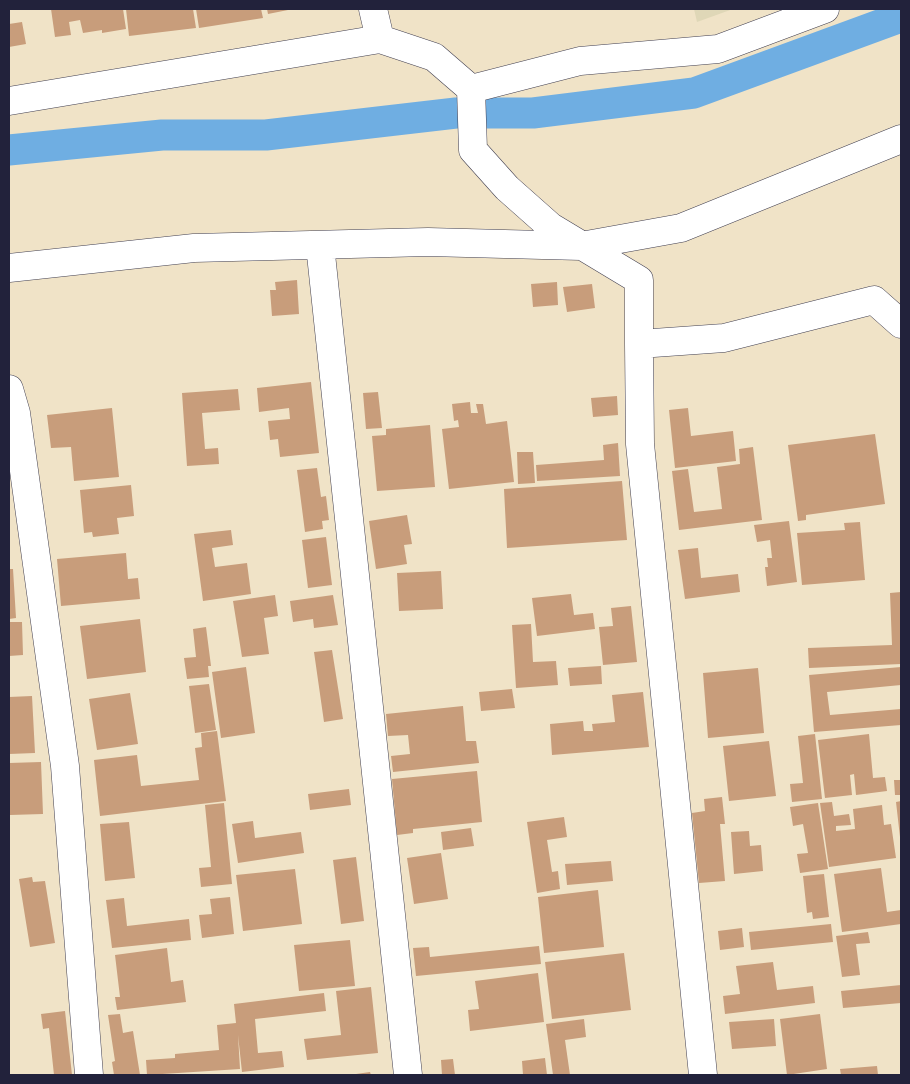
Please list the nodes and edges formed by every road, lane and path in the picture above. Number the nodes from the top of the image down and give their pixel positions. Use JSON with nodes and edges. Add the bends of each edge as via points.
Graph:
{"nodes":[{"id":1,"x":373,"y":9,"type":"edge"},
{"id":2,"x":825,"y":9,"type":"edge"},
{"id":3,"x":380,"y":39,"type":"junction"},
{"id":4,"x":471,"y":89,"type":"junction"},
{"id":5,"x":9,"y":101,"type":"edge"},
{"id":6,"x":901,"y":139,"type":"edge"},
{"id":7,"x":320,"y":245,"type":"junction"},
{"id":8,"x":581,"y":246,"type":"junction"},
{"id":9,"x":9,"y":268,"type":"edge"},
{"id":10,"x":901,"y":324,"type":"edge"},
{"id":11,"x":639,"y":344,"type":"junction"},
{"id":12,"x":9,"y":389,"type":"edge"},
{"id":13,"x":89,"y":1075,"type":"edge"},
{"id":14,"x":408,"y":1075,"type":"edge"},
{"id":15,"x":703,"y":1075,"type":"edge"}],
"edges":[{"from":1,"to":3,"type":"street"},
{"from":2,"to":4,"type":"street","via":[[718,48],[580,61]]},
{"from":3,"to":4,"type":"street","via":[[434,57]]},
{"from":3,"to":5,"type":"street"},
{"from":4,"to":8,"type":"street","via":[[473,150],[508,188],[552,227]]},
{"from":6,"to":8,"type":"street","via":[[681,228]]},
{"from":7,"to":8,"type":"street","via":[[428,242]]},
{"from":7,"to":9,"type":"street","via":[[194,248]]},
{"from":7,"to":14,"type":"street"},
{"from":8,"to":11,"type":"street","via":[[639,280]]},
{"from":10,"to":11,"type":"street","via":[[874,300],[724,338]]},
{"from":11,"to":15,"type":"street","via":[[640,444]]},
{"from":12,"to":13,"type":"street","via":[[16,412],[65,766]]}]}
